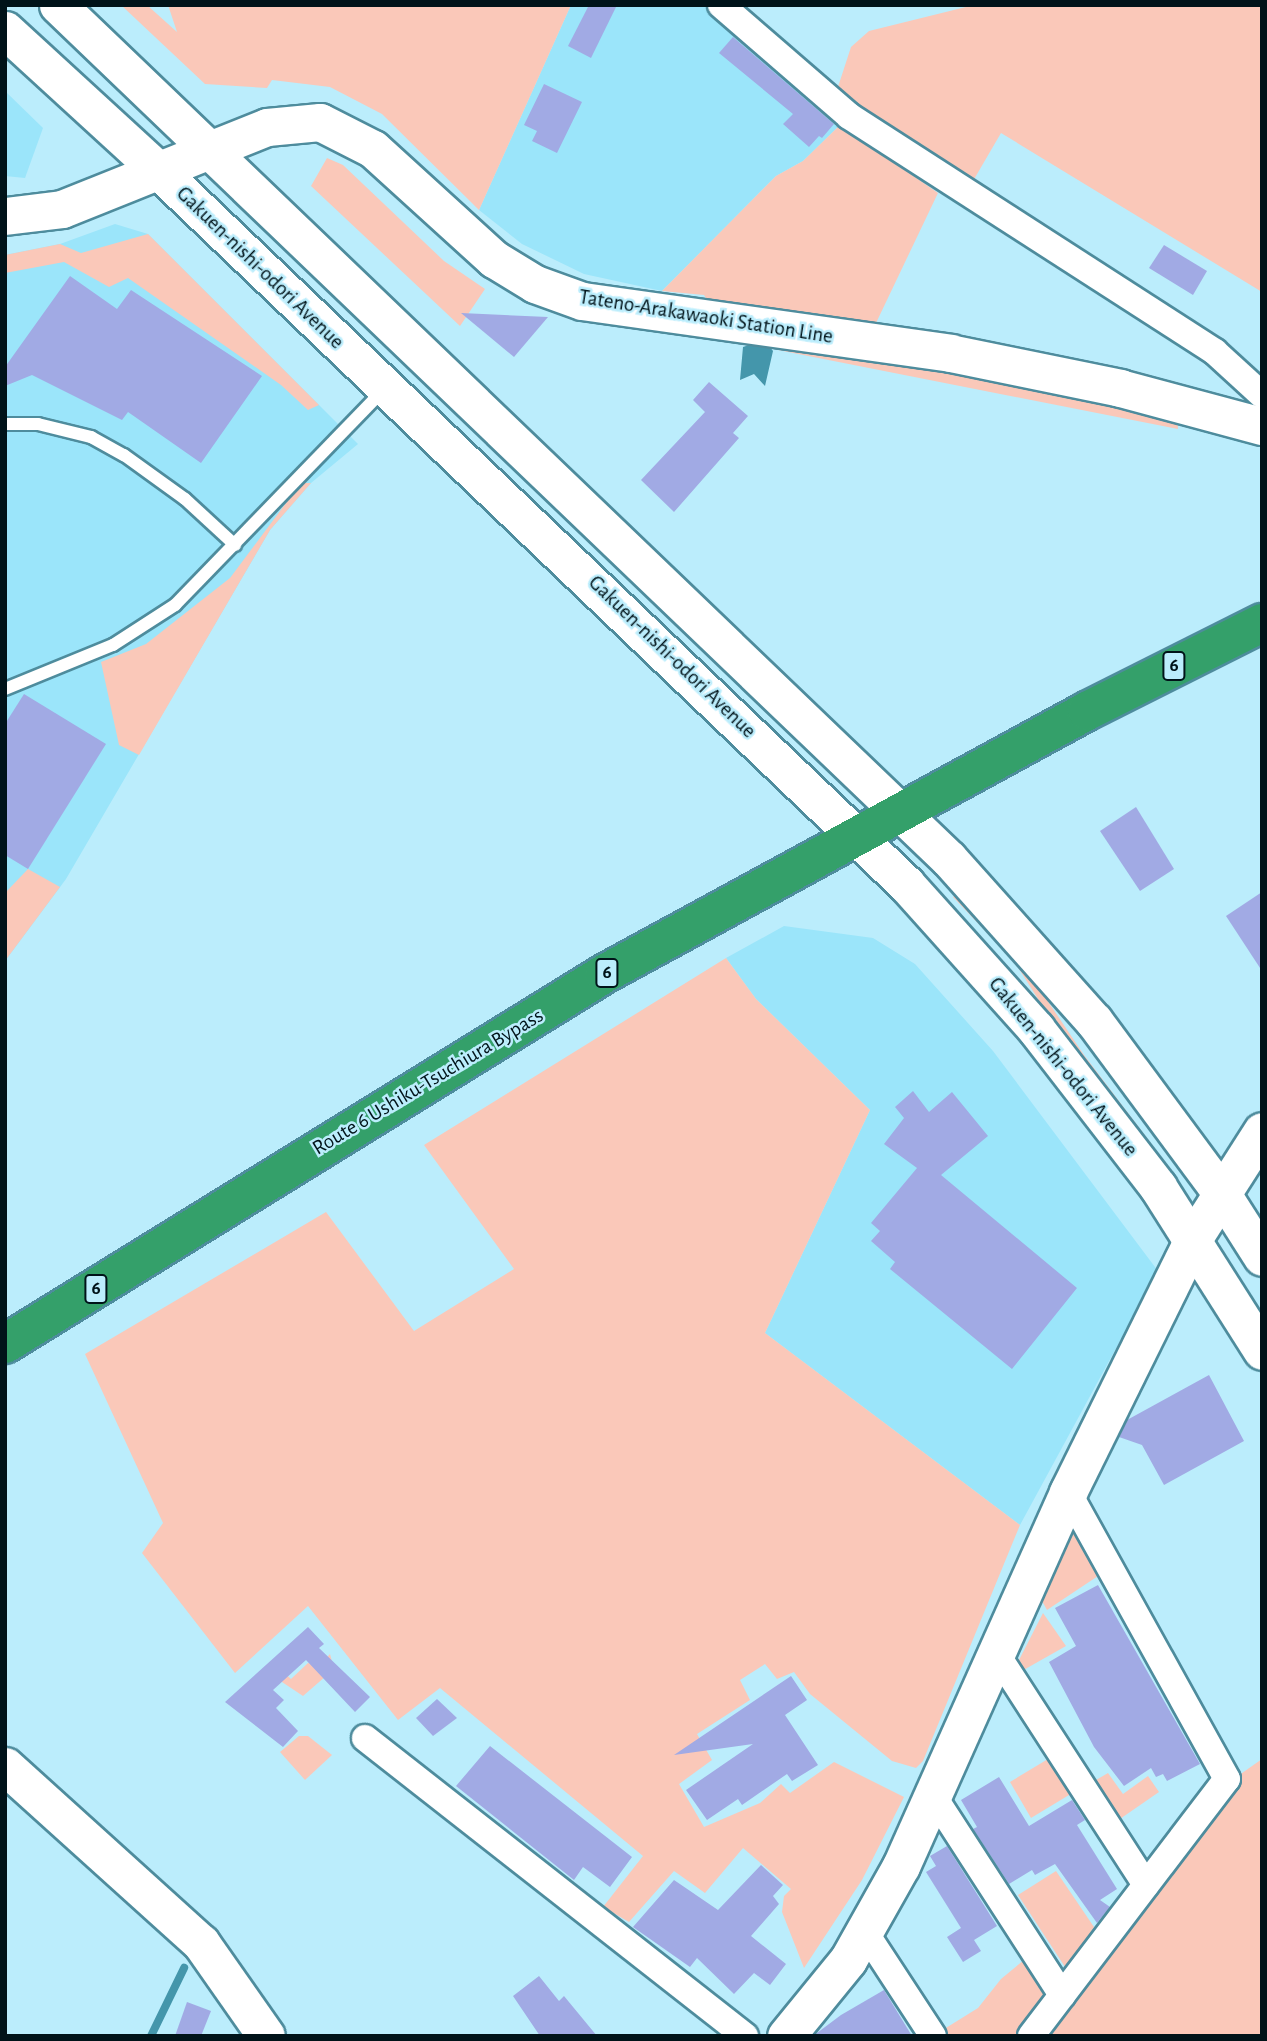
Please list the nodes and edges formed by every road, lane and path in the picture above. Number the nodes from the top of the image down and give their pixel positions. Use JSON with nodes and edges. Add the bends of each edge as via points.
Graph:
{"nodes":[{"id":1,"x":58,"y":5,"type":"edge"},
{"id":2,"x":721,"y":5,"type":"edge"},
{"id":3,"x":5,"y":30,"type":"edge"},
{"id":4,"x":204,"y":149,"type":"junction"},
{"id":5,"x":158,"y":170,"type":"junction"},
{"id":6,"x":5,"y":216,"type":"edge"},
{"id":7,"x":385,"y":388,"type":"junction"},
{"id":8,"x":1262,"y":395,"type":"edge"},
{"id":9,"x":5,"y":424,"type":"edge"},
{"id":10,"x":1262,"y":426,"type":"edge"},
{"id":11,"x":235,"y":545,"type":"junction"},
{"id":12,"x":1262,"y":623,"type":"edge"},
{"id":13,"x":5,"y":689,"type":"edge"},
{"id":14,"x":902,"y":813,"type":"junction"},
{"id":15,"x":859,"y":836,"type":"junction"},
{"id":16,"x":1262,"y":1131,"type":"edge"},
{"id":17,"x":1220,"y":1191,"type":"junction"},
{"id":18,"x":1193,"y":1239,"type":"junction"},
{"id":19,"x":1262,"y":1256,"type":"edge"},
{"id":20,"x":5,"y":1344,"type":"edge"},
{"id":21,"x":1262,"y":1351,"type":"edge"},
{"id":22,"x":1068,"y":1492,"type":"junction"},
{"id":23,"x":996,"y":1653,"type":"junction"},
{"id":24,"x":365,"y":1738,"type":"dead end"},
{"id":25,"x":5,"y":1766,"type":"edge"},
{"id":26,"x":934,"y":1797,"type":"junction"},
{"id":27,"x":1146,"y":1885,"type":"junction"},
{"id":28,"x":865,"y":1932,"type":"junction"},
{"id":29,"x":1062,"y":1995,"type":"junction"},
{"id":30,"x":266,"y":2036,"type":"edge"},
{"id":31,"x":745,"y":2036,"type":"edge"},
{"id":32,"x":786,"y":2036,"type":"edge"},
{"id":33,"x":933,"y":2036,"type":"edge"},
{"id":34,"x":1031,"y":2036,"type":"edge"}],
"edges":[{"from":1,"to":4,"type":"main road"},
{"from":2,"to":8,"type":"street","via":[[849,116],[1215,352]]},
{"from":3,"to":5,"type":"main road","name":"Gakuen-nishi-odori Avenue"},
{"from":4,"to":5,"type":"main road","name":"Tateno-Arakawaoki Station Line"},
{"from":4,"to":10,"type":"main road","name":"Tateno-Arakawaoki Station Line","via":[[267,127],[320,122],[373,149],[494,259],[535,284],[582,300],[950,352],[1120,388]]},
{"from":4,"to":14,"type":"main road"},
{"from":5,"to":6,"type":"main road","name":"Tateno-Arakawaoki Station Line","via":[[62,209]]},
{"from":5,"to":7,"type":"main road","name":"Gakuen-nishi-odori Avenue"},
{"from":7,"to":11,"type":"lane"},
{"from":7,"to":15,"type":"main road","name":"Gakuen-nishi-odori Avenue"},
{"from":9,"to":11,"type":"lane","via":[[65,428],[124,455],[185,499]]},
{"from":11,"to":13,"type":"lane","via":[[175,605],[146,626],[113,645]]},
{"from":12,"to":14,"type":"highway","number":"6","via":[[1087,711]]},
{"from":14,"to":15,"type":"highway","number":"6"},
{"from":14,"to":17,"type":"main road","via":[[1094,1021]]},
{"from":15,"to":18,"type":"main road","name":"Gakuen-nishi-odori Avenue","via":[[1036,1029],[1158,1186]]},
{"from":15,"to":20,"type":"highway","name":"Route 6 Ushiku-Tsuchiura Bypass","number":"6","via":[[604,974]]},
{"from":16,"to":17,"type":"main road"},
{"from":17,"to":18,"type":"main road"},
{"from":17,"to":19,"type":"main road"},
{"from":18,"to":21,"type":"main road","name":"Gakuen-nishi-odori Avenue"},
{"from":18,"to":22,"type":"main road"},
{"from":22,"to":23,"type":"main road"},
{"from":22,"to":27,"type":"street","via":[[1227,1779]]},
{"from":23,"to":26,"type":"main road"},
{"from":23,"to":27,"type":"street"},
{"from":24,"to":31,"type":"street"},
{"from":25,"to":30,"type":"main road","via":[[201,1943]]},
{"from":26,"to":28,"type":"main road"},
{"from":26,"to":29,"type":"street"},
{"from":27,"to":29,"type":"street"},
{"from":28,"to":32,"type":"main road"},
{"from":28,"to":33,"type":"street"},
{"from":29,"to":34,"type":"street"}]}
